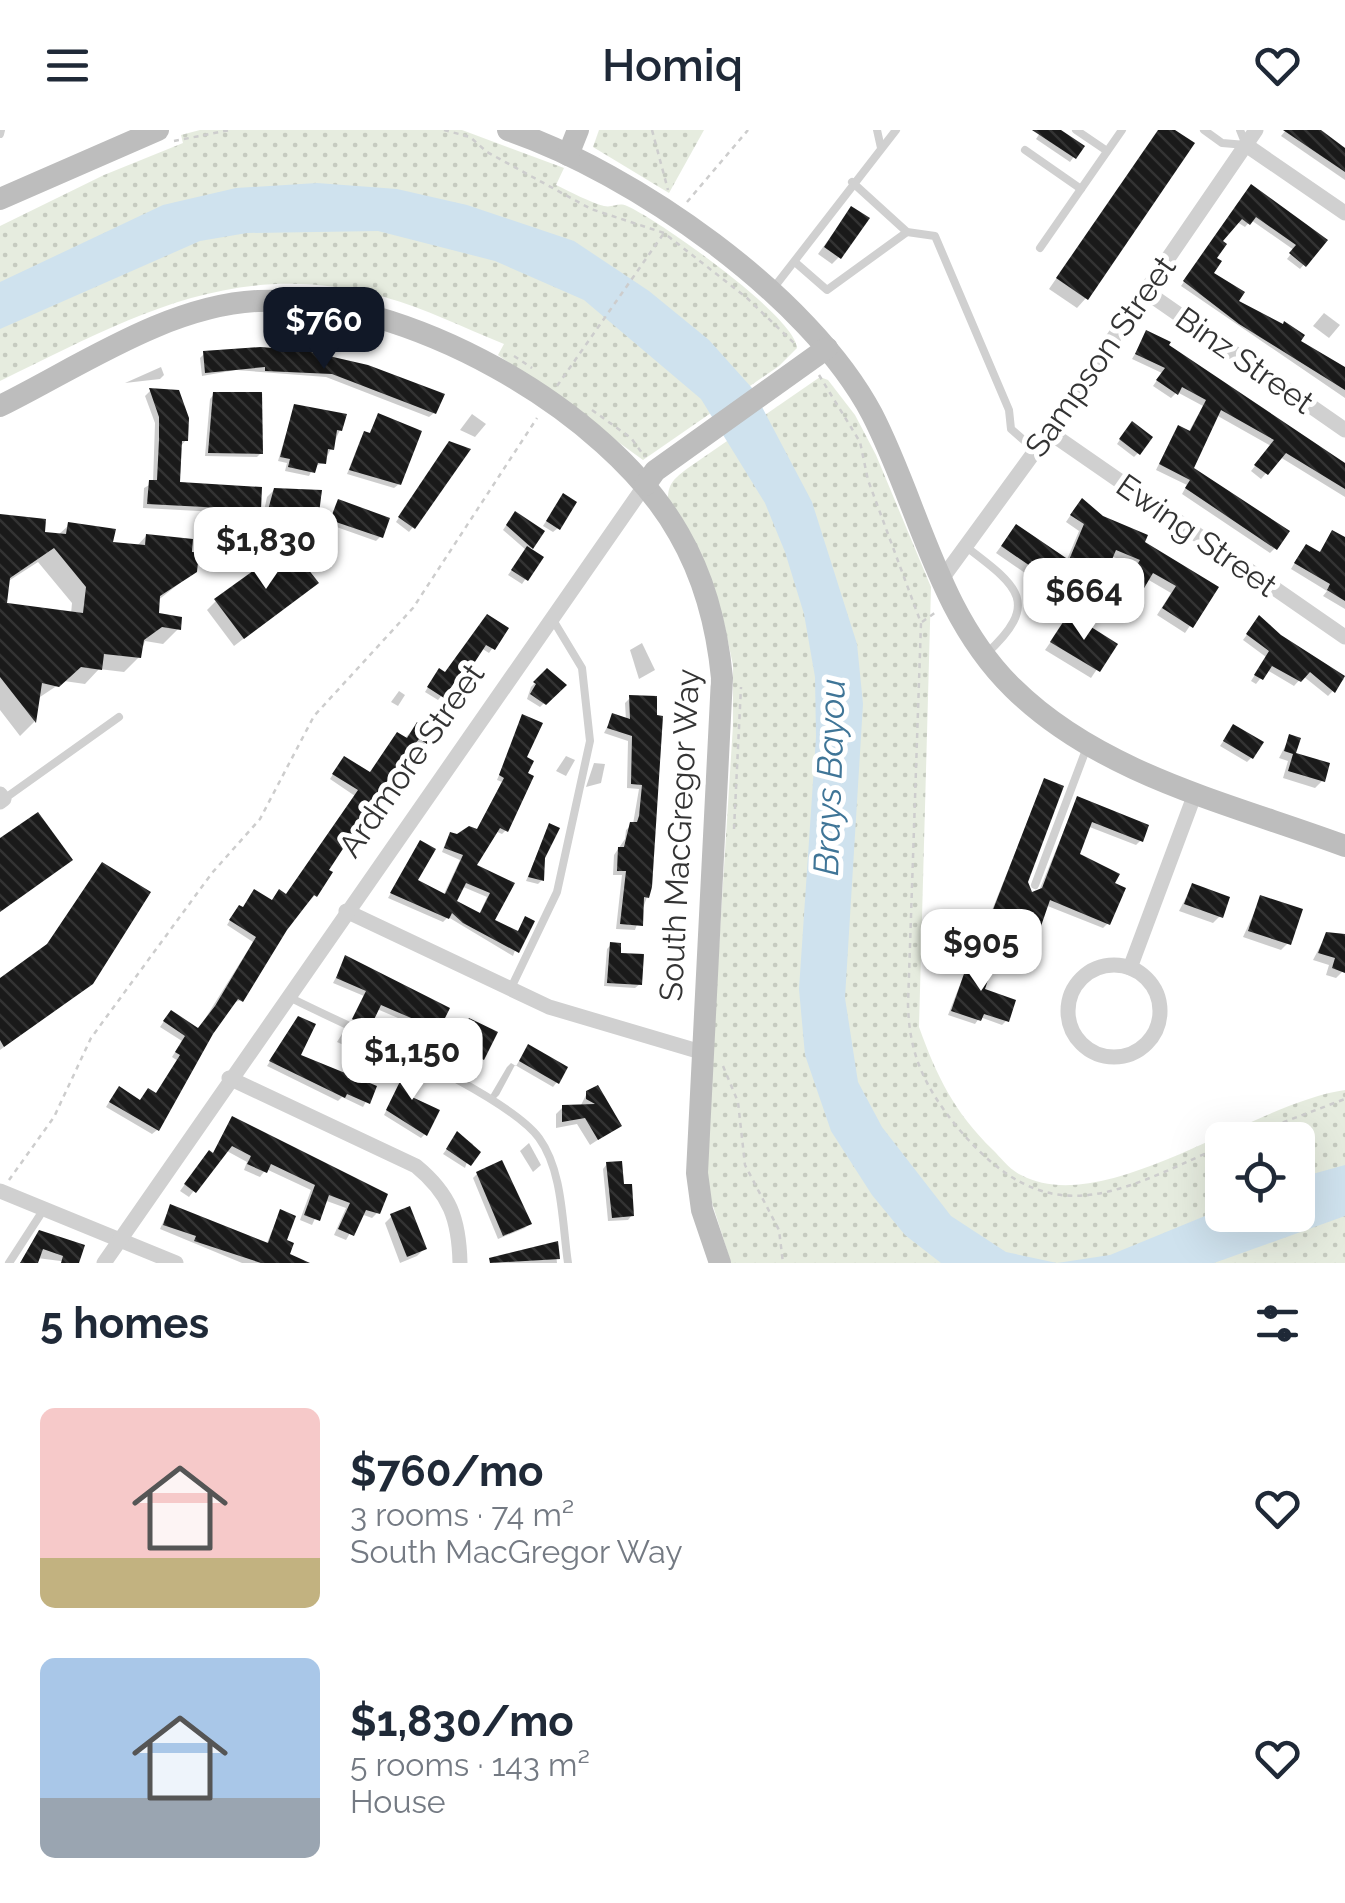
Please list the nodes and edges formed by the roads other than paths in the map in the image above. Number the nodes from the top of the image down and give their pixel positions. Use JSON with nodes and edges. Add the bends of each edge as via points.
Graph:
{"nodes":[{"id":1,"x":158,"y":130,"type":"edge"},
{"id":2,"x":508,"y":130,"type":"edge"},
{"id":3,"x":578,"y":130,"type":"edge"},
{"id":4,"x":877,"y":130,"type":"edge"},
{"id":5,"x":896,"y":130,"type":"edge"},
{"id":6,"x":1076,"y":130,"type":"edge"},
{"id":7,"x":1122,"y":130,"type":"edge"},
{"id":8,"x":1204,"y":130,"type":"edge"},
{"id":9,"x":1256,"y":130,"type":"edge"},
{"id":10,"x":1243,"y":138,"type":"edge"},
{"id":11,"x":881,"y":148,"type":"junction"},
{"id":12,"x":1025,"y":150,"type":"dead end"},
{"id":13,"x":1107,"y":151,"type":"junction"},
{"id":14,"x":568,"y":155,"type":"junction"},
{"id":15,"x":852,"y":182,"type":"junction"},
{"id":16,"x":1081,"y":188,"type":"junction"},
{"id":17,"x":0,"y":199,"type":"edge"},
{"id":18,"x":1345,"y":213,"type":"edge"},
{"id":19,"x":907,"y":232,"type":"junction"},
{"id":20,"x":1040,"y":248,"type":"dead end"},
{"id":21,"x":796,"y":262,"type":"junction"},
{"id":22,"x":772,"y":290,"type":"junction"},
{"id":23,"x":1144,"y":290,"type":"junction"},
{"id":24,"x":827,"y":348,"type":"junction"},
{"id":25,"x":0,"y":406,"type":"edge"},
{"id":26,"x":1345,"y":430,"type":"edge"},
{"id":27,"x":1049,"y":432,"type":"junction"},
{"id":28,"x":1035,"y":450,"type":"junction"},
{"id":29,"x":645,"y":486,"type":"junction"},
{"id":30,"x":965,"y":546,"type":"junction"},
{"id":31,"x":940,"y":580,"type":"junction"},
{"id":32,"x":550,"y":617,"type":"junction"},
{"id":33,"x":1345,"y":637,"type":"edge"},
{"id":34,"x":984,"y":655,"type":"junction"},
{"id":35,"x":118,"y":716,"type":"dead end"},
{"id":36,"x":1087,"y":747,"type":"junction"},
{"id":37,"x":1196,"y":791,"type":"junction"},
{"id":38,"x":1,"y":798,"type":"edge"},
{"id":39,"x":1345,"y":846,"type":"edge"},
{"id":40,"x":1035,"y":885,"type":"dead end"},
{"id":41,"x":346,"y":911,"type":"junction"},
{"id":42,"x":1130,"y":968,"type":"junction"},
{"id":43,"x":511,"y":989,"type":"junction"},
{"id":44,"x":287,"y":996,"type":"junction"},
{"id":45,"x":700,"y":1052,"type":"junction"},
{"id":46,"x":229,"y":1078,"type":"junction"},
{"id":47,"x":5,"y":1185,"type":"edge"},
{"id":48,"x":44,"y":1209,"type":"junction"},
{"id":49,"x":119,"y":1240,"type":"junction"},
{"id":50,"x":8,"y":1263,"type":"edge"},
{"id":51,"x":104,"y":1263,"type":"edge"},
{"id":52,"x":176,"y":1263,"type":"edge"},
{"id":53,"x":460,"y":1263,"type":"edge"},
{"id":54,"x":568,"y":1263,"type":"edge"},
{"id":55,"x":720,"y":1263,"type":"edge"}],
"edges":[{"from":1,"to":17,"type":"main road"},
{"from":2,"to":14,"type":"main road"},
{"from":3,"to":14,"type":"main road"},
{"from":4,"to":11,"type":"lane"},
{"from":5,"to":11,"type":"lane"},
{"from":6,"to":13,"type":"lane"},
{"from":7,"to":13,"type":"lane"},
{"from":8,"to":10,"type":"lane","via":[[1222,143]]},
{"from":9,"to":10,"type":"street","name":"Sampson Street"},
{"from":10,"to":18,"type":"street"},
{"from":10,"to":23,"type":"street","name":"Sampson Street"},
{"from":11,"to":15,"type":"lane"},
{"from":12,"to":16,"type":"lane"},
{"from":13,"to":16,"type":"lane"},
{"from":14,"to":22,"type":"main road","via":[[633,191]]},
{"from":15,"to":19,"type":"lane"},
{"from":15,"to":21,"type":"lane"},
{"from":16,"to":20,"type":"lane"},
{"from":19,"to":21,"type":"lane","via":[[826,290]]},
{"from":19,"to":28,"type":"lane","via":[[935,236],[1010,410],[1011,429]]},
{"from":21,"to":22,"type":"lane"},
{"from":22,"to":24,"type":"main road"},
{"from":23,"to":26,"type":"street","name":"Binz Street"},
{"from":23,"to":27,"type":"street","name":"Sampson Street"},
{"from":24,"to":29,"type":"main road","name":"Ardmore Street","via":[[655,471]]},
{"from":24,"to":31,"type":"main road","via":[[870,412]]},
{"from":25,"to":29,"type":"main road","name":"South MacGregor Way","via":[[156,328],[212,308],[323,303],[385,317],[492,364],[576,424]]},
{"from":27,"to":28,"type":"street","name":"Sampson Street"},
{"from":27,"to":33,"type":"street","name":"Ewing Street"},
{"from":28,"to":30,"type":"street","name":"Sampson Street"},
{"from":29,"to":32,"type":"street","name":"Ardmore Street"},
{"from":29,"to":45,"type":"main road","name":"South MacGregor Way","via":[[700,575],[722,678]]},
{"from":30,"to":31,"type":"street","name":"Sampson Street"},
{"from":30,"to":34,"type":"lane","via":[[1020,596],[1007,635]]},
{"from":31,"to":34,"type":"main road"},
{"from":32,"to":41,"type":"street","name":"Ardmore Street"},
{"from":32,"to":43,"type":"lane","via":[[582,668],[590,741],[557,892]]},
{"from":34,"to":36,"type":"main road","via":[[1034,708]]},
{"from":35,"to":38,"type":"lane"},
{"from":36,"to":37,"type":"main road"},
{"from":36,"to":40,"type":"lane"},
{"from":37,"to":39,"type":"main road"},
{"from":37,"to":42,"type":"street"},
{"from":41,"to":43,"type":"street"},
{"from":41,"to":44,"type":"street","name":"Ardmore Street"},
{"from":42,"to":42,"type":"street","via":[[1102,967],[1071,995],[1070,1023],[1098,1054],[1126,1055],[1157,1027],[1158,999]]},
{"from":43,"to":45,"type":"street","via":[[586,1020]]},
{"from":44,"to":46,"type":"street","name":"Ardmore Street"},
{"from":44,"to":54,"type":"lane","via":[[522,1120],[552,1163]]},
{"from":45,"to":55,"type":"main road","name":"South MacGregor Way","via":[[697,1173]]},
{"from":46,"to":49,"type":"street","name":"Ardmore Street"},
{"from":46,"to":53,"type":"street","via":[[426,1175],[452,1204]]},
{"from":47,"to":48,"type":"street"},
{"from":48,"to":49,"type":"street"},
{"from":48,"to":50,"type":"lane"},
{"from":49,"to":51,"type":"street","name":"Ardmore Street"},
{"from":49,"to":52,"type":"street"}]}
